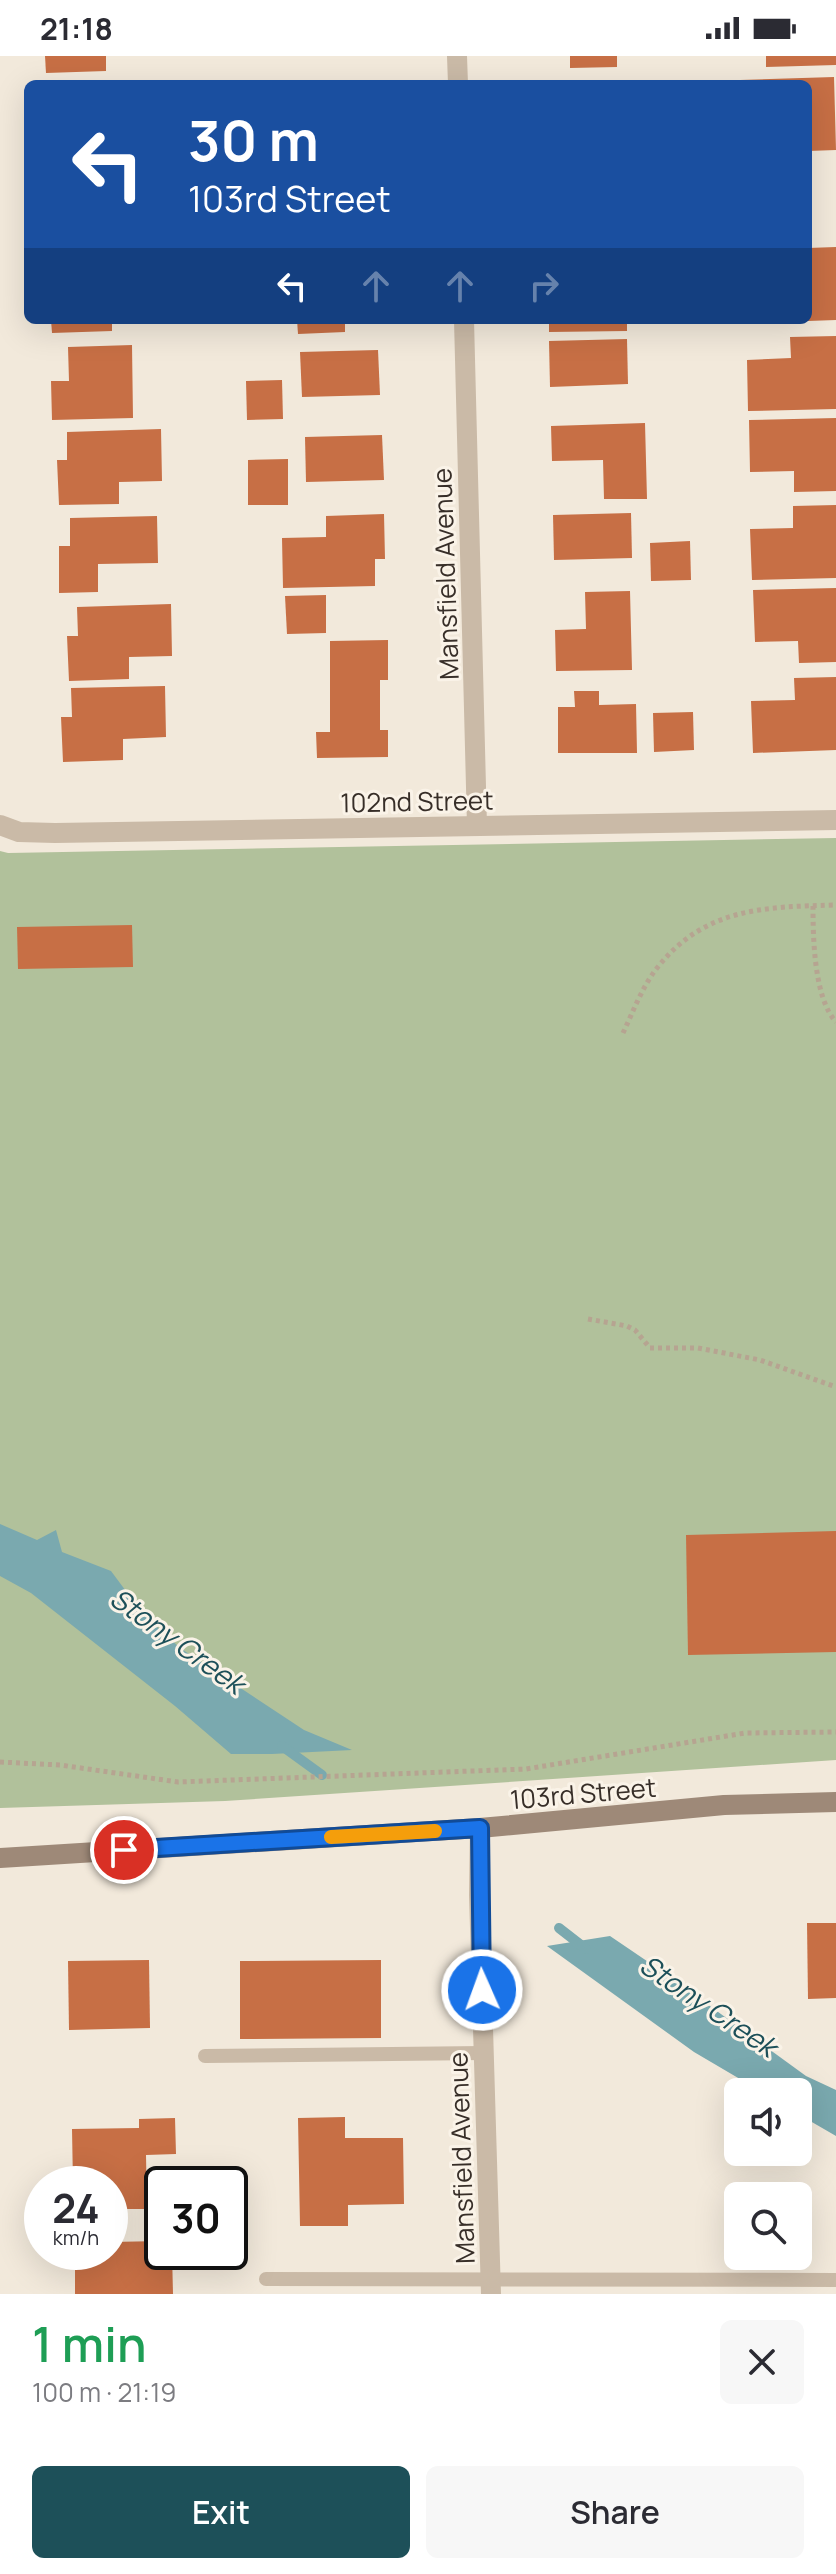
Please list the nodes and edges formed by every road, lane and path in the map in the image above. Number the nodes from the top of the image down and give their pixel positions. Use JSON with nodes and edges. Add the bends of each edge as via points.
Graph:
{"nodes":[{"id":1,"x":457,"y":56,"type":"edge"},
{"id":2,"x":458,"y":80,"type":"edge"},
{"id":3,"x":464,"y":324,"type":"edge"},
{"id":4,"x":836,"y":820,"type":"edge"},
{"id":5,"x":0,"y":825,"type":"edge"},
{"id":6,"x":477,"y":826,"type":"junction"},
{"id":7,"x":836,"y":905,"type":"edge"},
{"id":8,"x":813,"y":906,"type":"junction"},
{"id":9,"x":836,"y":1022,"type":"edge"},
{"id":10,"x":623,"y":1033,"type":"dead end"},
{"id":11,"x":588,"y":1319,"type":"dead end"},
{"id":12,"x":836,"y":1387,"type":"edge"},
{"id":13,"x":836,"y":1732,"type":"edge"},
{"id":14,"x":0,"y":1762,"type":"edge"},
{"id":15,"x":836,"y":1802,"type":"edge"},
{"id":16,"x":480,"y":1828,"type":"junction"},
{"id":17,"x":0,"y":1858,"type":"edge"},
{"id":18,"x":484,"y":2053,"type":"junction"},
{"id":19,"x":205,"y":2056,"type":"dead end"},
{"id":20,"x":266,"y":2279,"type":"dead end"},
{"id":21,"x":836,"y":2280,"type":"edge"},
{"id":22,"x":491,"y":2287,"type":"edge"}],
"edges":[{"from":1,"to":2,"type":"street"},
{"from":3,"to":6,"type":"street","name":"Mansfield Avenue"},
{"from":4,"to":6,"type":"street","name":"102nd Street"},
{"from":5,"to":6,"type":"street","name":"102nd Street","via":[[19,832],[55,833]]},
{"from":7,"to":8,"type":"path"},
{"from":8,"to":9,"type":"path","via":[[813,948],[828,1013]]},
{"from":8,"to":10,"type":"path","via":[[746,911],[689,937],[657,968]]},
{"from":11,"to":12,"type":"path","via":[[627,1326],[650,1348],[698,1348],[760,1360]]},
{"from":13,"to":14,"type":"path","via":[[745,1733],[526,1769],[178,1782]]},
{"from":15,"to":16,"type":"street","name":"103rd Street","via":[[724,1805]]},
{"from":16,"to":17,"type":"street","name":"103rd Street"},
{"from":16,"to":18,"type":"street","name":"Mansfield Avenue"},
{"from":18,"to":19,"type":"lane"},
{"from":18,"to":22,"type":"street","name":"Mansfield Avenue"},
{"from":20,"to":22,"type":"lane"},
{"from":21,"to":22,"type":"lane"}]}
